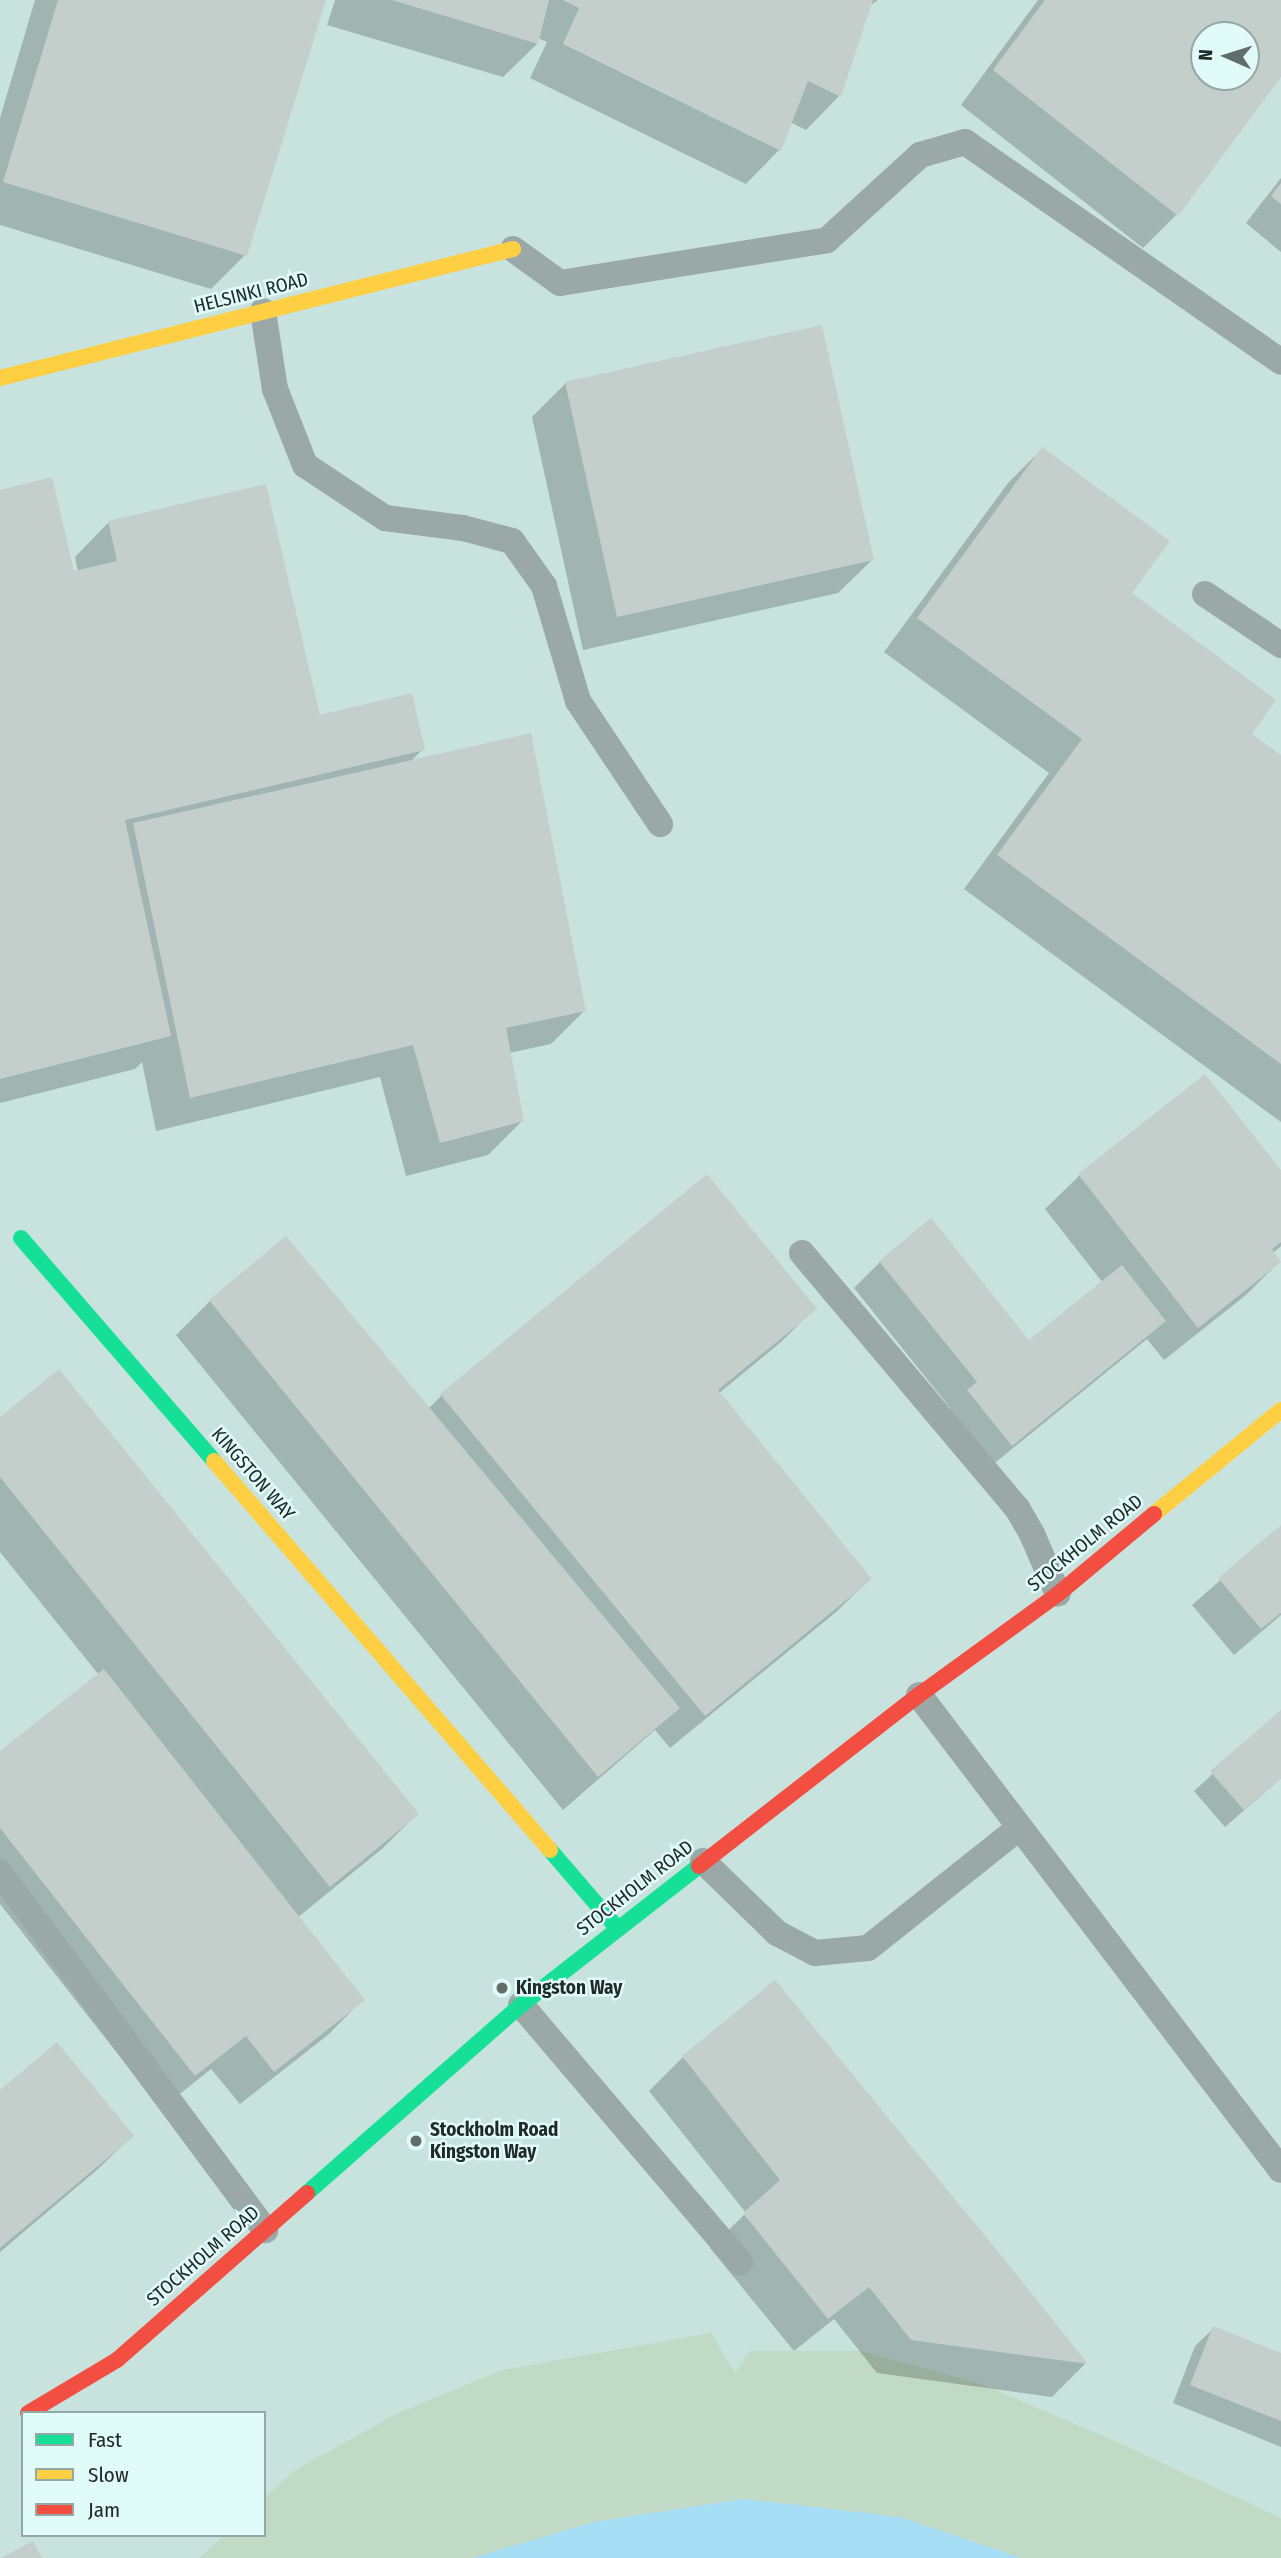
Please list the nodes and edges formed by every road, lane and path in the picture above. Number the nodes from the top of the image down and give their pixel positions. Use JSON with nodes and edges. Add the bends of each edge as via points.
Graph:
{"nodes":[{"id":1,"x":513,"y":248,"type":"joint"},
{"id":2,"x":263,"y":311,"type":"junction"},
{"id":3,"x":1281,"y":362,"type":"edge"},
{"id":4,"x":0,"y":378,"type":"edge"},
{"id":5,"x":1205,"y":594,"type":"dead end"},
{"id":6,"x":1281,"y":645,"type":"edge"},
{"id":7,"x":660,"y":824,"type":"dead end"},
{"id":8,"x":21,"y":1238,"type":"dead end"},
{"id":9,"x":802,"y":1253,"type":"dead end"},
{"id":10,"x":1281,"y":1410,"type":"edge"},
{"id":11,"x":1058,"y":1594,"type":"junction"},
{"id":12,"x":919,"y":1695,"type":"junction"},
{"id":13,"x":1020,"y":1827,"type":"junction"},
{"id":14,"x":703,"y":1861,"type":"junction"},
{"id":15,"x":0,"y":1873,"type":"edge"},
{"id":16,"x":617,"y":1928,"type":"junction"},
{"id":17,"x":521,"y":2005,"type":"junction"},
{"id":18,"x":1281,"y":2170,"type":"edge"},
{"id":19,"x":265,"y":2230,"type":"junction"},
{"id":20,"x":740,"y":2262,"type":"dead end"},
{"id":21,"x":31,"y":2411,"type":"edge"}],
"edges":[{"from":1,"to":2,"type":"street","name":"HELSINKI ROAD"},
{"from":1,"to":3,"type":"lane","via":[[560,283],[827,240],[920,155],[965,142]]},
{"from":2,"to":4,"type":"street","name":"HELSINKI ROAD"},
{"from":2,"to":7,"type":"lane","via":[[275,389],[305,465],[385,518],[463,528],[512,541],[544,586],[578,701]]},
{"from":5,"to":6,"type":"lane"},
{"from":8,"to":16,"type":"street","name":"KINGSTON WAY"},
{"from":9,"to":11,"type":"lane","via":[[1017,1508]]},
{"from":10,"to":11,"type":"street","name":"STOCKHOLM ROAD"},
{"from":11,"to":12,"type":"street","name":"STOCKHOLM ROAD"},
{"from":12,"to":13,"type":"lane"},
{"from":12,"to":14,"type":"street","name":"STOCKHOLM ROAD"},
{"from":13,"to":14,"type":"lane","via":[[868,1948],[815,1953],[777,1933]]},
{"from":13,"to":18,"type":"lane"},
{"from":14,"to":16,"type":"street","name":"STOCKHOLM ROAD"},
{"from":15,"to":19,"type":"lane"},
{"from":16,"to":17,"type":"street","name":"STOCKHOLM ROAD"},
{"from":17,"to":19,"type":"street","name":"STOCKHOLM ROAD"},
{"from":17,"to":20,"type":"lane"},
{"from":19,"to":21,"type":"street","name":"STOCKHOLM ROAD","via":[[117,2360]]}]}
